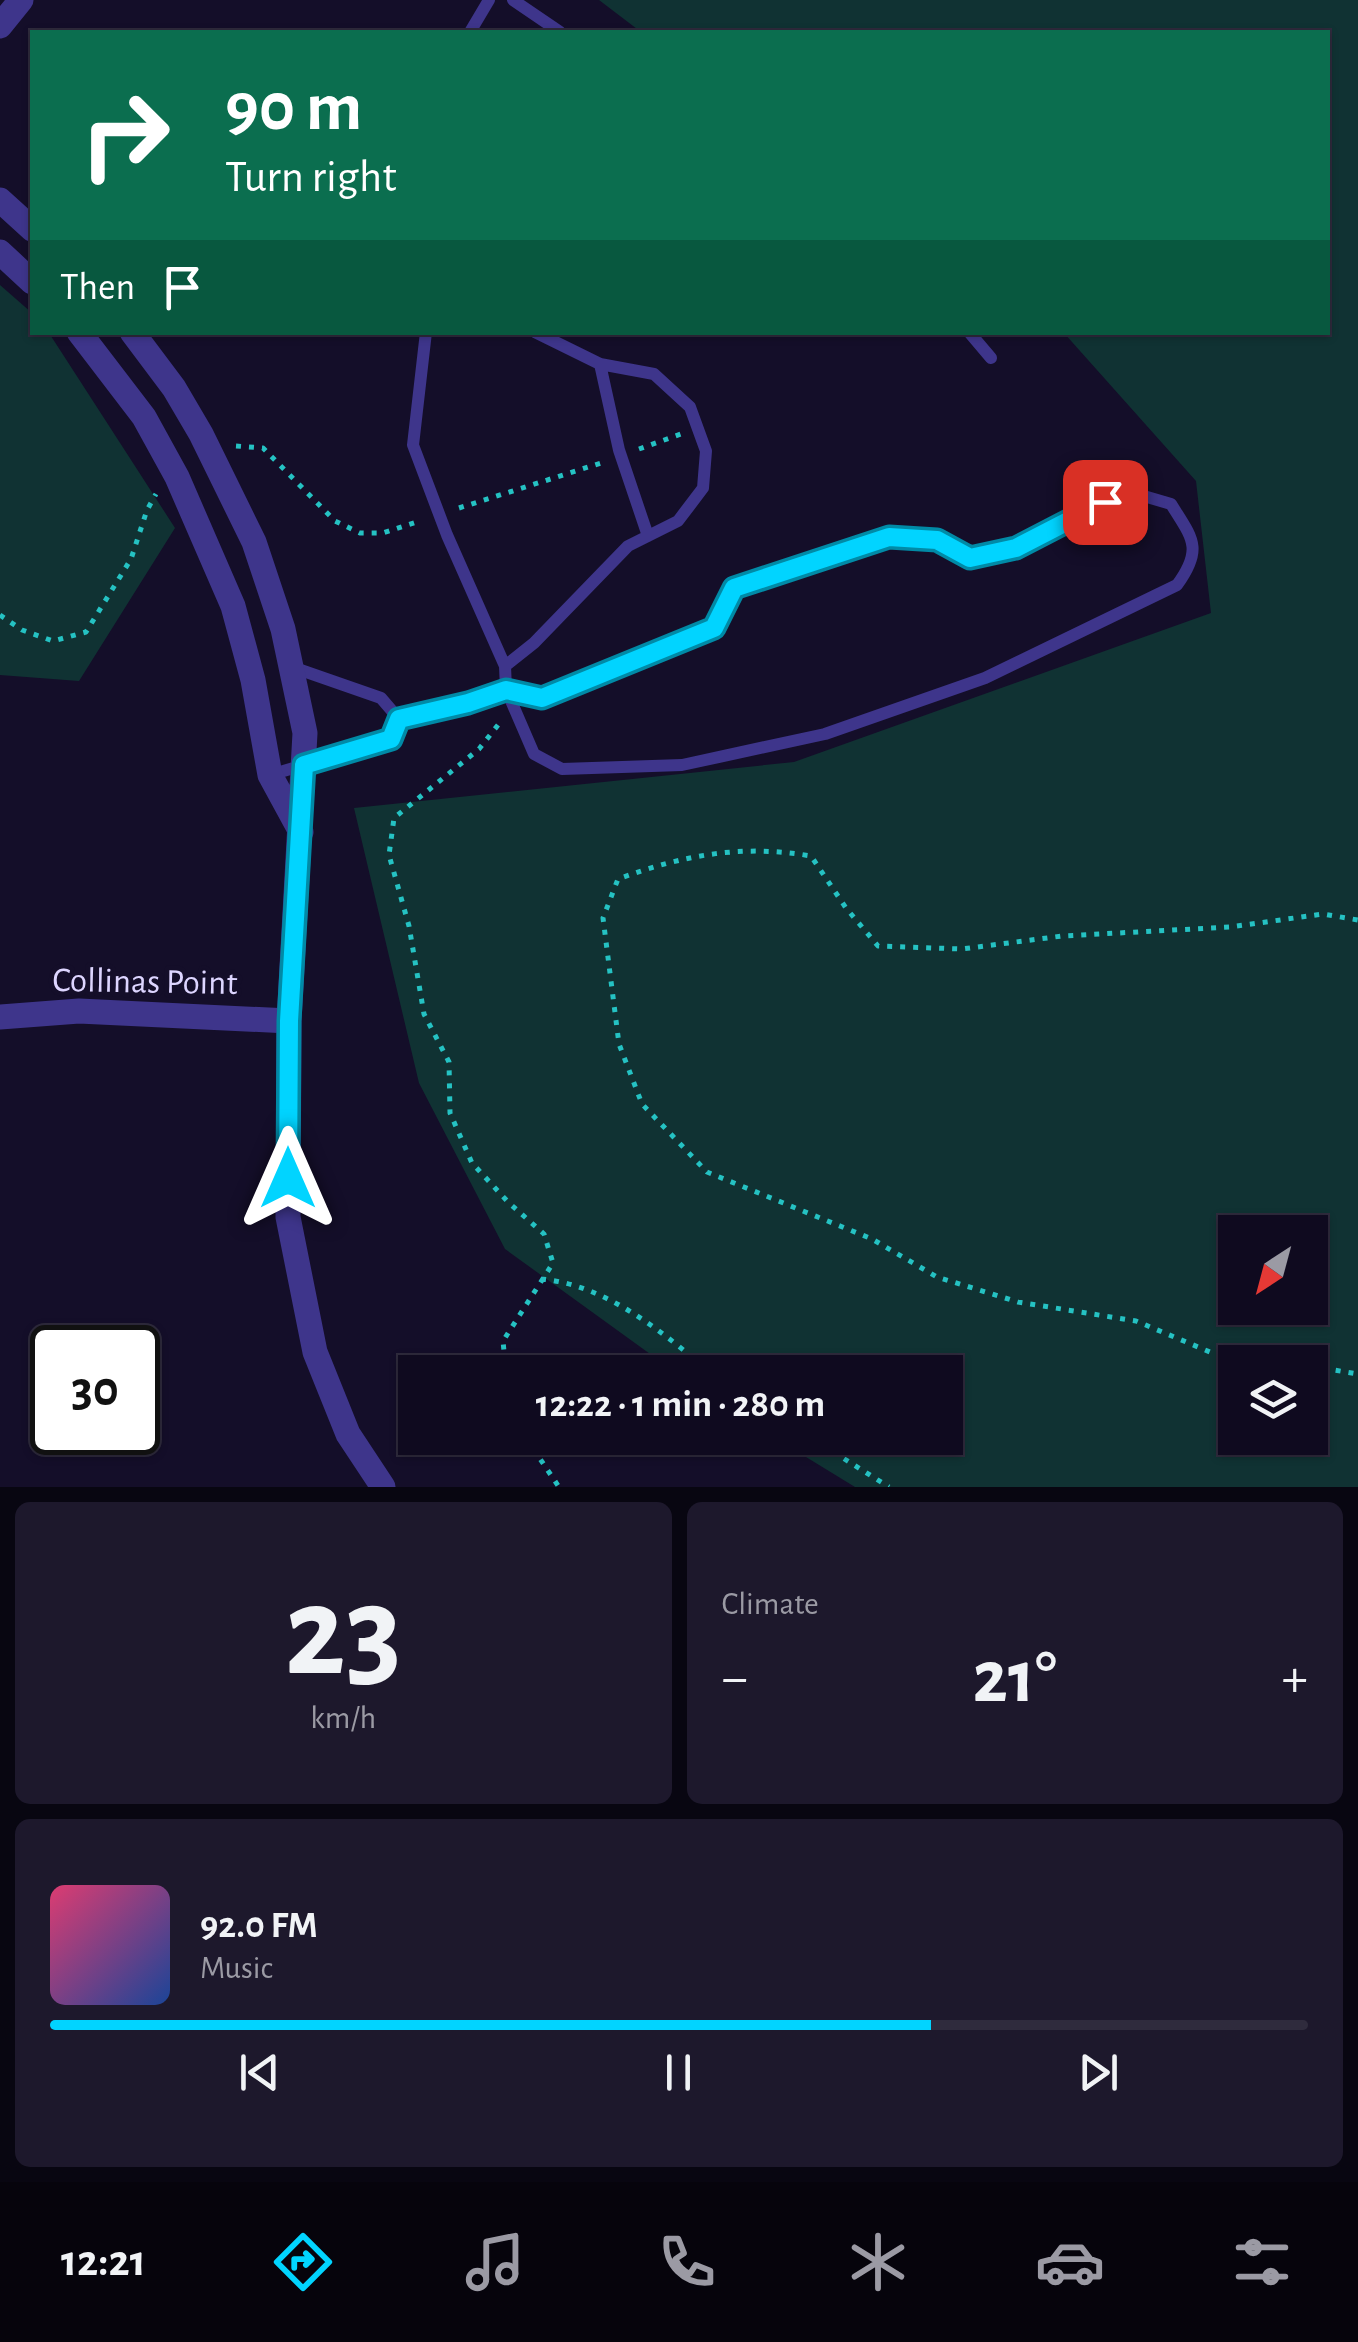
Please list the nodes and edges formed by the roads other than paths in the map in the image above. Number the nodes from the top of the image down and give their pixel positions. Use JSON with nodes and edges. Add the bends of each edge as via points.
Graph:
{"nodes":[{"id":1,"x":21,"y":0,"type":"edge"},
{"id":2,"x":489,"y":0,"type":"edge"},
{"id":3,"x":513,"y":0,"type":"edge"},
{"id":4,"x":0,"y":26,"type":"edge"},
{"id":5,"x":471,"y":30,"type":"edge"},
{"id":6,"x":557,"y":30,"type":"edge"},
{"id":7,"x":0,"y":200,"type":"edge"},
{"id":8,"x":30,"y":227,"type":"edge"},
{"id":9,"x":0,"y":252,"type":"edge"},
{"id":10,"x":30,"y":280,"type":"edge"},
{"id":11,"x":81,"y":335,"type":"edge"},
{"id":12,"x":134,"y":335,"type":"edge"},
{"id":13,"x":426,"y":335,"type":"edge"},
{"id":14,"x":541,"y":335,"type":"edge"},
{"id":15,"x":972,"y":335,"type":"edge"},
{"id":16,"x":991,"y":358,"type":"dead end"},
{"id":17,"x":600,"y":364,"type":"junction"},
{"id":18,"x":648,"y":536,"type":"junction"},
{"id":19,"x":505,"y":666,"type":"junction"},
{"id":20,"x":292,"y":667,"type":"junction"},
{"id":21,"x":506,"y":690,"type":"junction"},
{"id":22,"x":399,"y":719,"type":"junction"},
{"id":23,"x":304,"y":765,"type":"junction"},
{"id":24,"x":270,"y":775,"type":"junction"},
{"id":25,"x":301,"y":832,"type":"junction"},
{"id":26,"x":0,"y":1017,"type":"edge"},
{"id":27,"x":289,"y":1021,"type":"junction"},
{"id":28,"x":383,"y":1487,"type":"edge"}],
"edges":[{"from":1,"to":4,"type":"street"},
{"from":2,"to":5,"type":"lane"},
{"from":3,"to":6,"type":"lane"},
{"from":7,"to":8,"type":"street"},
{"from":9,"to":10,"type":"street"},
{"from":11,"to":24,"type":"street","via":[[144,418],[177,476],[233,606]]},
{"from":12,"to":20,"type":"street","via":[[174,388],[254,542]]},
{"from":13,"to":19,"type":"lane","via":[[413,445]]},
{"from":14,"to":17,"type":"lane"},
{"from":15,"to":16,"type":"lane"},
{"from":17,"to":18,"type":"lane"},
{"from":17,"to":18,"type":"lane","via":[[654,374],[690,407],[706,450],[703,488],[678,520]]},
{"from":18,"to":19,"type":"lane","via":[[628,546]]},
{"from":19,"to":21,"type":"lane"},
{"from":20,"to":22,"type":"lane","via":[[381,698]]},
{"from":20,"to":23,"type":"street"},
{"from":21,"to":21,"type":"lane","via":[[534,754],[562,769],[682,765],[825,734],[985,678],[1177,585],[1190,567],[1193,540],[1171,504],[1130,492],[1016,548],[970,558],[937,540],[889,537],[734,588],[714,628],[560,691],[542,698]]},
{"from":21,"to":22,"type":"lane"},
{"from":22,"to":23,"type":"lane","via":[[391,739]]},
{"from":23,"to":24,"type":"lane"},
{"from":23,"to":25,"type":"street"},
{"from":24,"to":25,"type":"street"},
{"from":25,"to":27,"type":"street"},
{"from":26,"to":27,"type":"street","name":"Collinas Point","via":[[79,1011]]},
{"from":27,"to":28,"type":"street","via":[[288,1217],[315,1352],[348,1434]]}]}
